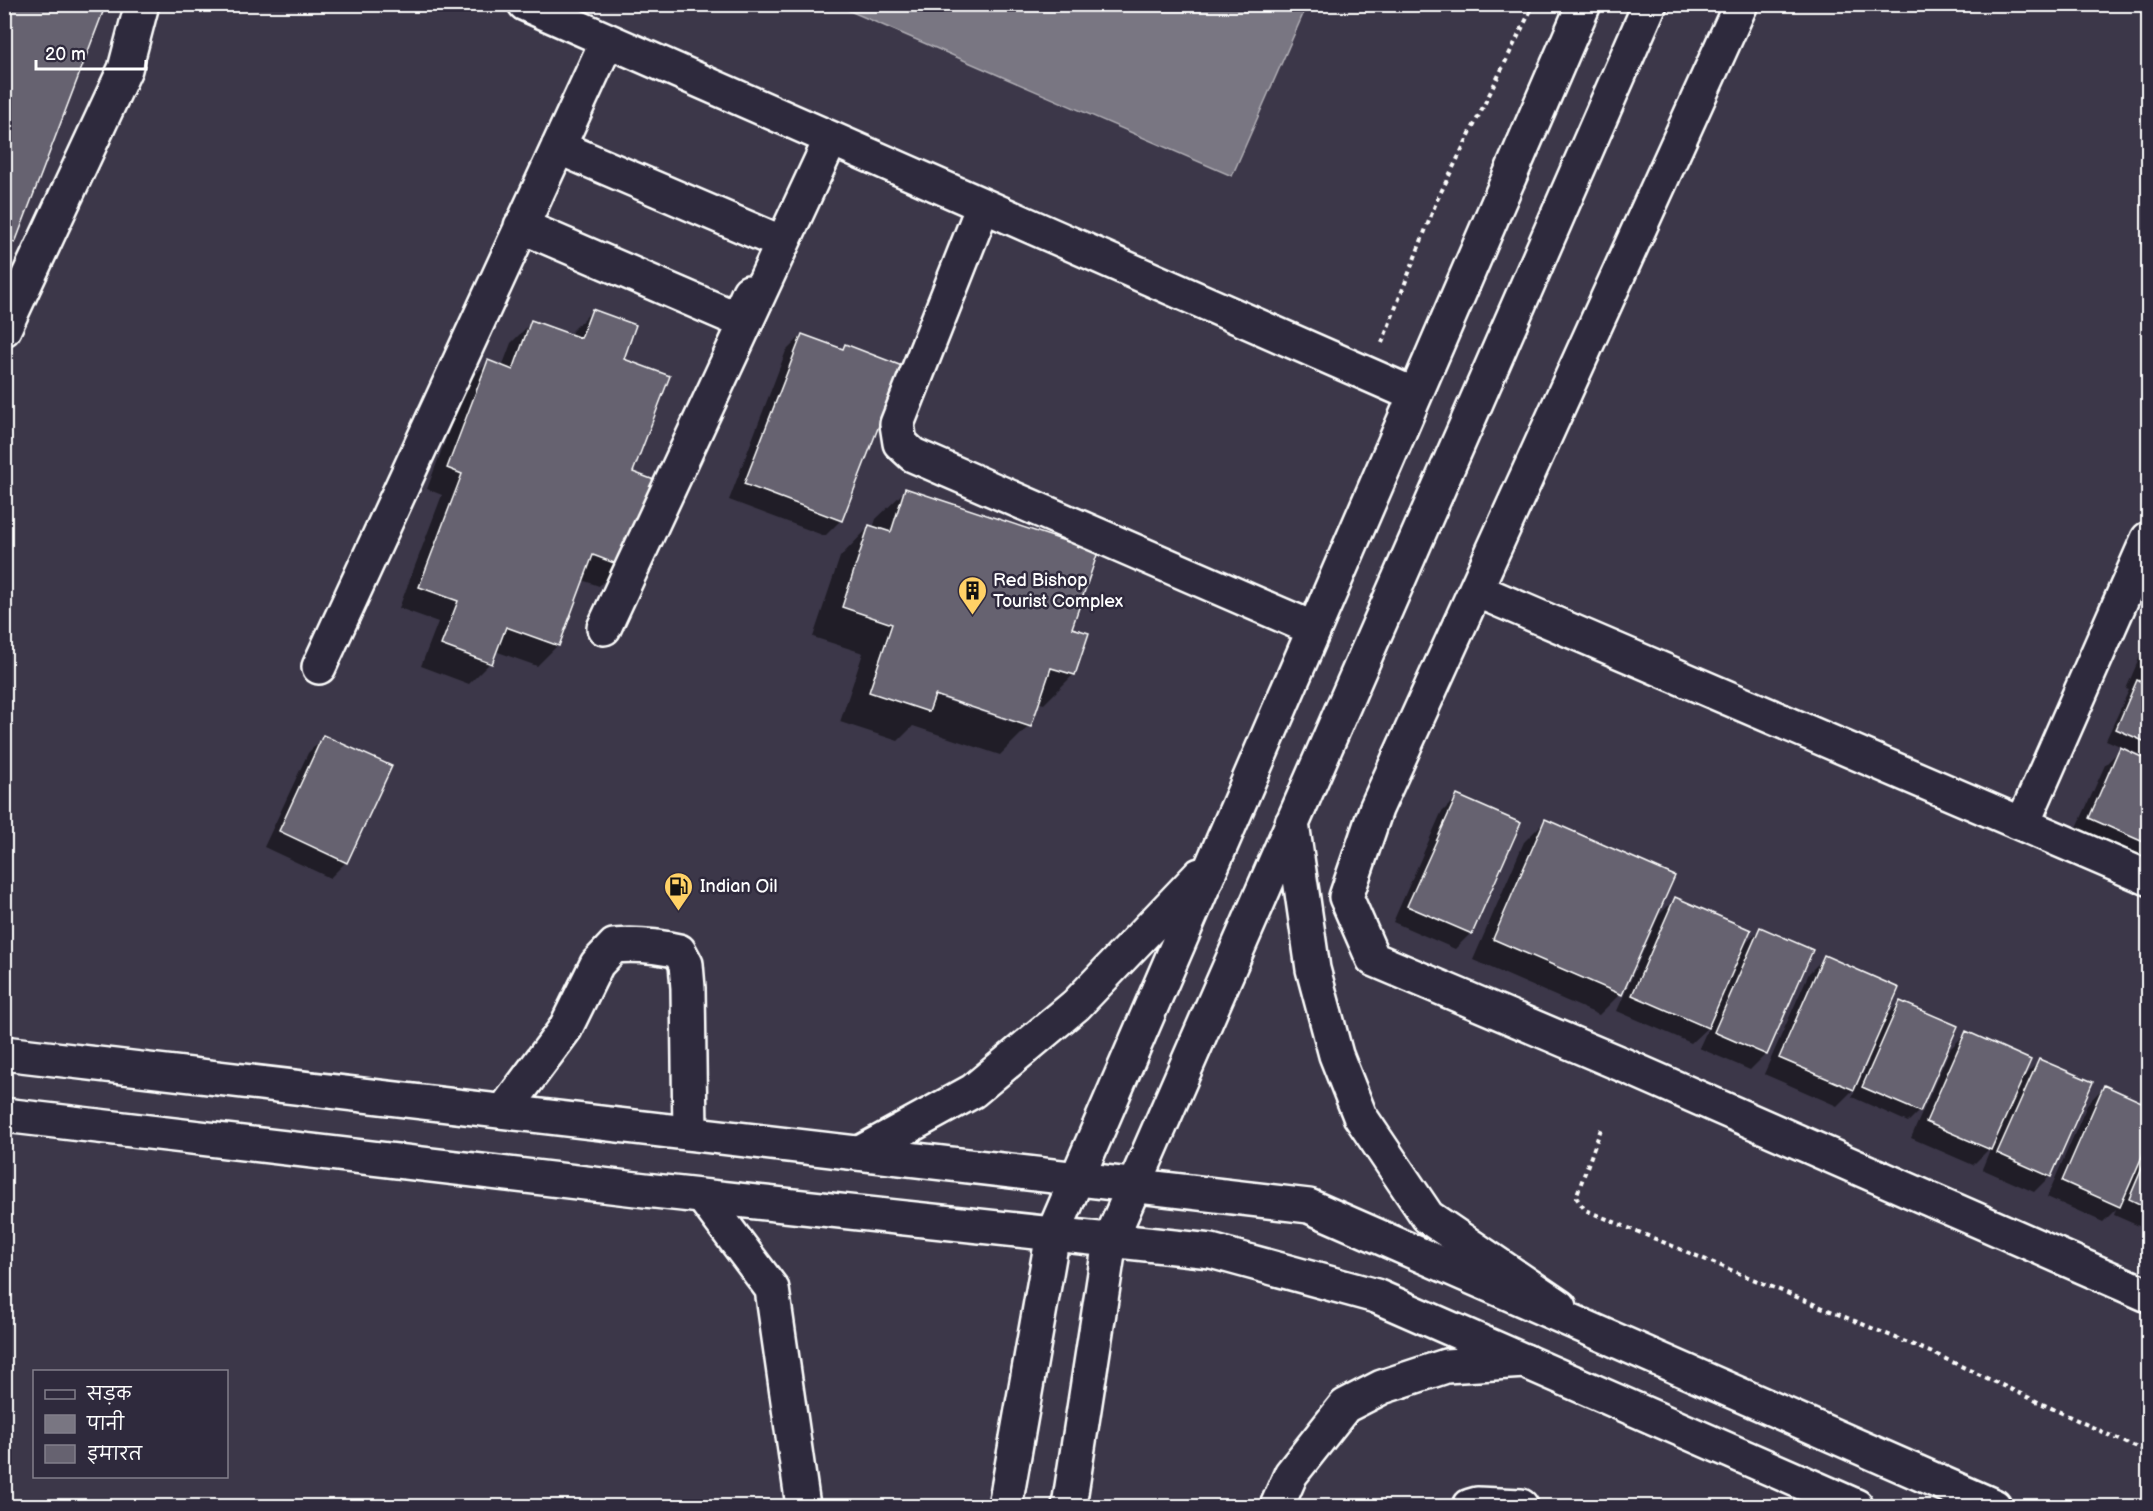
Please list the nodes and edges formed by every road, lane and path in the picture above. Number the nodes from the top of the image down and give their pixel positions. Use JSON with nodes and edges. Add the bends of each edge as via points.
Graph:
{"nodes":[{"id":1,"x":142,"y":4,"type":"edge"},
{"id":2,"x":525,"y":4,"type":"edge"},
{"id":3,"x":1534,"y":4,"type":"edge"},
{"id":4,"x":1584,"y":4,"type":"edge"},
{"id":5,"x":1650,"y":4,"type":"edge"},
{"id":6,"x":1741,"y":4,"type":"edge"},
{"id":7,"x":607,"y":40,"type":"junction"},
{"id":8,"x":826,"y":137,"type":"junction"},
{"id":9,"x":558,"y":147,"type":"junction"},
{"id":10,"x":983,"y":206,"type":"junction"},
{"id":11,"x":521,"y":226,"type":"junction"},
{"id":12,"x":773,"y":239,"type":"junction"},
{"id":13,"x":4,"y":329,"type":"edge"},
{"id":14,"x":1382,"y":344,"type":"dead end"},
{"id":15,"x":1415,"y":395,"type":"junction"},
{"id":16,"x":2148,"y":539,"type":"edge"},
{"id":17,"x":1476,"y":590,"type":"junction"},
{"id":18,"x":604,"y":628,"type":"dead end"},
{"id":19,"x":1314,"y":629,"type":"junction"},
{"id":20,"x":319,"y":667,"type":"dead end"},
{"id":21,"x":1292,"y":823,"type":"junction"},
{"id":22,"x":2022,"y":823,"type":"junction"},
{"id":23,"x":1214,"y":859,"type":"junction"},
{"id":24,"x":2148,"y":878,"type":"edge"},
{"id":25,"x":4,"y":1053,"type":"edge"},
{"id":26,"x":504,"y":1111,"type":"junction"},
{"id":27,"x":4,"y":1115,"type":"edge"},
{"id":28,"x":1601,"y":1129,"type":"dead end"},
{"id":29,"x":690,"y":1133,"type":"junction"},
{"id":30,"x":860,"y":1153,"type":"junction"},
{"id":31,"x":1076,"y":1179,"type":"junction"},
{"id":32,"x":1134,"y":1186,"type":"junction"},
{"id":33,"x":703,"y":1197,"type":"junction"},
{"id":34,"x":1053,"y":1234,"type":"junction"},
{"id":35,"x":1110,"y":1240,"type":"junction"},
{"id":36,"x":2148,"y":1295,"type":"edge"},
{"id":37,"x":1592,"y":1329,"type":"junction"},
{"id":38,"x":1525,"y":1361,"type":"junction"},
{"id":39,"x":2148,"y":1454,"type":"edge"},
{"id":40,"x":803,"y":1506,"type":"edge"},
{"id":41,"x":1005,"y":1506,"type":"edge"},
{"id":42,"x":1069,"y":1506,"type":"edge"},
{"id":43,"x":1277,"y":1506,"type":"edge"},
{"id":44,"x":1470,"y":1506,"type":"edge"},
{"id":45,"x":1521,"y":1506,"type":"edge"},
{"id":46,"x":1856,"y":1506,"type":"edge"},
{"id":47,"x":1994,"y":1506,"type":"edge"}],
"edges":[{"from":1,"to":13,"type":"street","via":[[125,69]]},
{"from":2,"to":7,"type":"street"},
{"from":3,"to":14,"type":"path","via":[[1437,200]]},
{"from":4,"to":15,"type":"street"},
{"from":5,"to":21,"type":"street"},
{"from":6,"to":17,"type":"street"},
{"from":7,"to":8,"type":"street"},
{"from":7,"to":9,"type":"street"},
{"from":8,"to":10,"type":"street"},
{"from":8,"to":12,"type":"street"},
{"from":8,"to":18,"type":"street"},
{"from":9,"to":11,"type":"street"},
{"from":9,"to":12,"type":"street"},
{"from":10,"to":15,"type":"street"},
{"from":10,"to":19,"type":"street","via":[[897,424],[900,443],[913,455]]},
{"from":11,"to":12,"type":"street","via":[[737,319]]},
{"from":11,"to":20,"type":"street"},
{"from":15,"to":19,"type":"street"},
{"from":16,"to":22,"type":"street"},
{"from":17,"to":22,"type":"street"},
{"from":17,"to":36,"type":"street","via":[[1376,809],[1346,897],[1373,959],[1639,1071]]},
{"from":19,"to":23,"type":"street"},
{"from":21,"to":32,"type":"street"},
{"from":21,"to":37,"type":"street","via":[[1313,969],[1336,1055],[1360,1116],[1428,1216]]},
{"from":22,"to":24,"type":"street"},
{"from":23,"to":30,"type":"street","via":[[1076,1005],[973,1091]]},
{"from":23,"to":31,"type":"street"},
{"from":25,"to":26,"type":"street"},
{"from":26,"to":29,"type":"street"},
{"from":26,"to":29,"type":"street","via":[[565,1029],[597,964],[614,946],[657,946],[679,951],[686,964]]},
{"from":27,"to":33,"type":"street"},
{"from":28,"to":39,"type":"path","via":[[1576,1197],[1584,1210],[1935,1354]]},
{"from":29,"to":30,"type":"street"},
{"from":30,"to":31,"type":"street"},
{"from":31,"to":32,"type":"street"},
{"from":31,"to":34,"type":"street"},
{"from":32,"to":35,"type":"street"},
{"from":32,"to":37,"type":"street","via":[[1309,1206]]},
{"from":33,"to":34,"type":"street"},
{"from":33,"to":40,"type":"street","via":[[772,1289]]},
{"from":34,"to":35,"type":"street"},
{"from":34,"to":41,"type":"street"},
{"from":35,"to":38,"type":"street","via":[[1211,1251],[1376,1296]]},
{"from":35,"to":42,"type":"street"},
{"from":37,"to":47,"type":"street"},
{"from":38,"to":43,"type":"street","via":[[1446,1366],[1382,1387],[1345,1406],[1291,1474]]},
{"from":38,"to":46,"type":"street"},
{"from":44,"to":45,"type":"street"}]}
